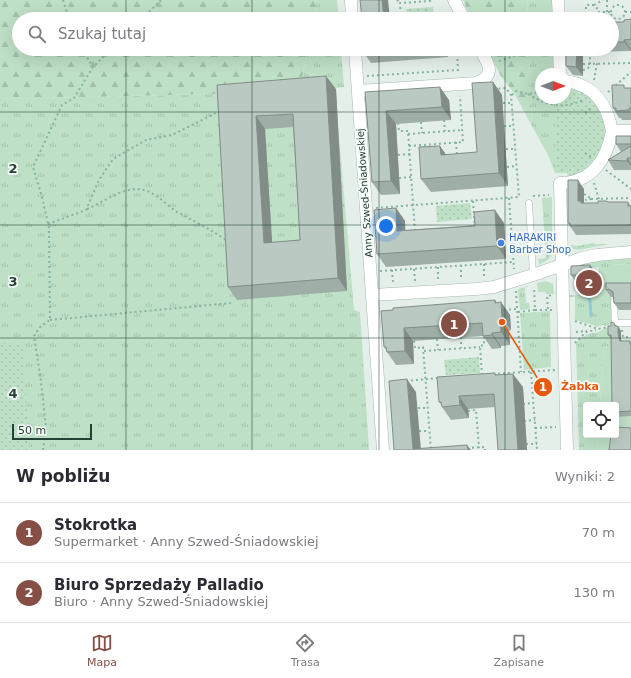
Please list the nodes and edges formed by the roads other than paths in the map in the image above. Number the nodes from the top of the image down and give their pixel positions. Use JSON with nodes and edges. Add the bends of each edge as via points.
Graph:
{"nodes":[{"id":1,"x":351,"y":0,"type":"edge"},
{"id":2,"x":454,"y":0,"type":"edge"},
{"id":3,"x":558,"y":0,"type":"edge"},
{"id":4,"x":352,"y":12,"type":"edge"},
{"id":5,"x":460,"y":12,"type":"edge"},
{"id":6,"x":559,"y":12,"type":"edge"},
{"id":7,"x":356,"y":56,"type":"edge"},
{"id":8,"x":484,"y":56,"type":"edge"},
{"id":9,"x":559,"y":56,"type":"edge"},
{"id":10,"x":560,"y":68,"type":"edge"},
{"id":11,"x":571,"y":83,"type":"edge"},
{"id":12,"x":358,"y":91,"type":"junction"},
{"id":13,"x":631,"y":130,"type":"edge"},
{"id":14,"x":612,"y":131,"type":"junction"},
{"id":15,"x":527,"y":200,"type":"road end"},
{"id":16,"x":631,"y":252,"type":"edge"},
{"id":17,"x":561,"y":266,"type":"junction"},
{"id":18,"x":533,"y":276,"type":"junction"},
{"id":19,"x":372,"y":295,"type":"junction"},
{"id":20,"x":614,"y":301,"type":"edge"},
{"id":21,"x":631,"y":323,"type":"edge"},
{"id":22,"x":383,"y":450,"type":"edge"},
{"id":23,"x":567,"y":450,"type":"edge"}],
"edges":[{"from":1,"to":4,"type":"street"},
{"from":2,"to":5,"type":"street"},
{"from":3,"to":6,"type":"street"},
{"from":7,"to":12,"type":"street","name":"Anny Szwed-Śniadowskiej"},
{"from":8,"to":12,"type":"street","via":[[489,71],[482,81],[476,83]]},
{"from":9,"to":10,"type":"street"},
{"from":11,"to":14,"type":"street","via":[[591,91],[601,100]]},
{"from":12,"to":19,"type":"street","name":"Anny Szwed-Śniadowskiej"},
{"from":13,"to":14,"type":"street"},
{"from":14,"to":17,"type":"street","via":[[606,155],[599,165],[582,178],[560,188]]},
{"from":15,"to":18,"type":"lane"},
{"from":16,"to":17,"type":"street","via":[[597,254]]},
{"from":17,"to":18,"type":"street"},
{"from":17,"to":23,"type":"street"},
{"from":18,"to":19,"type":"street","via":[[494,287]]},
{"from":19,"to":22,"type":"street","name":"Anny Szwed-Śniadowskiej"},
{"from":20,"to":21,"type":"lane","via":[[615,322]]}]}
